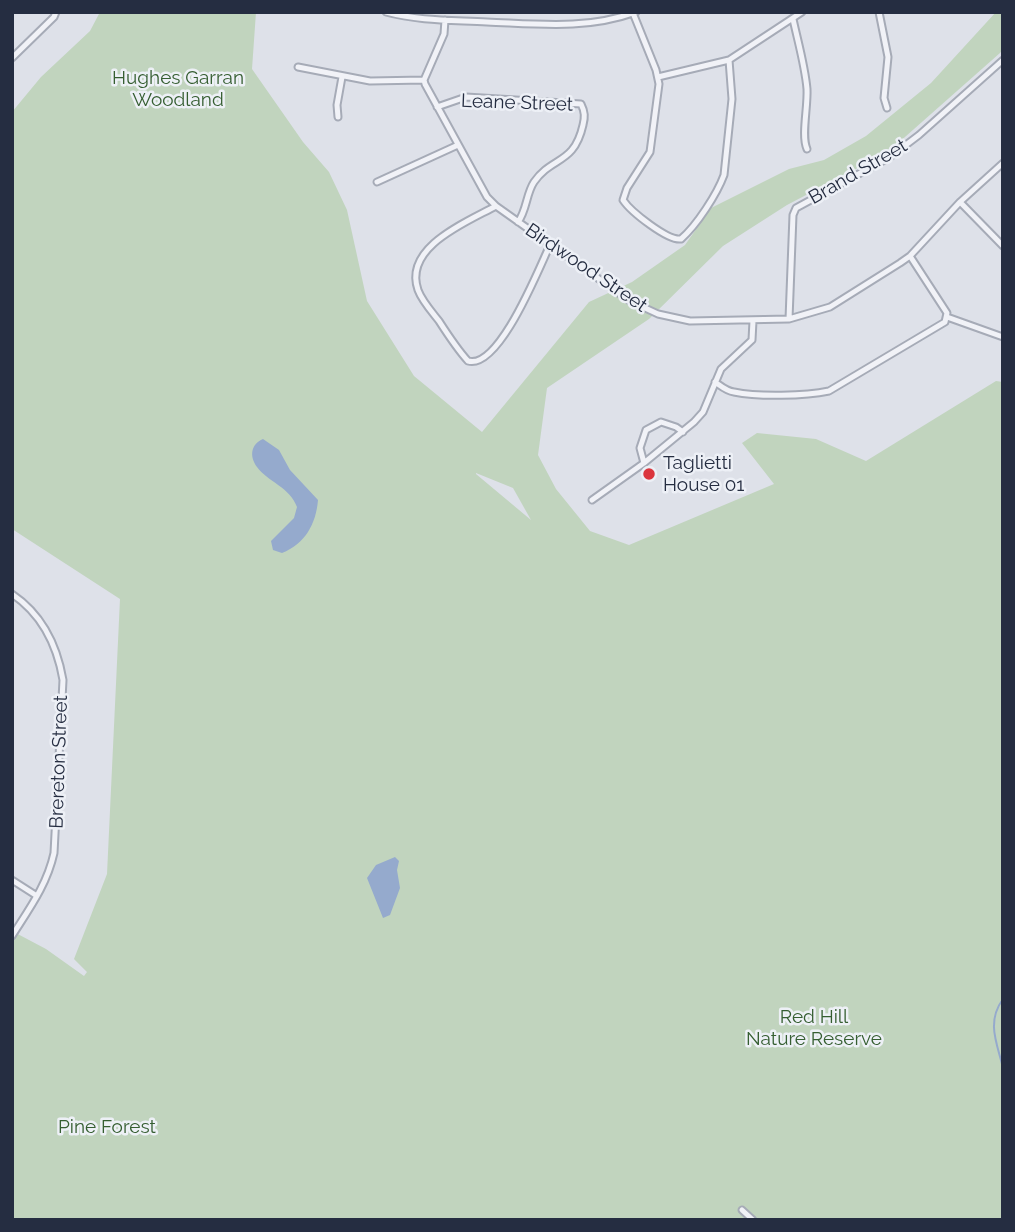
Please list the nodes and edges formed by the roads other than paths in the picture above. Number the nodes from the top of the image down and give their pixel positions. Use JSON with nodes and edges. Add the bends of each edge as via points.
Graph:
{"nodes":[{"id":1,"x":56,"y":12,"type":"edge"},
{"id":2,"x":386,"y":12,"type":"edge"},
{"id":3,"x":802,"y":12,"type":"edge"},
{"id":4,"x":879,"y":12,"type":"edge"},
{"id":5,"x":634,"y":13,"type":"edge"},
{"id":6,"x":793,"y":19,"type":"junction"},
{"id":7,"x":445,"y":20,"type":"junction"},
{"id":8,"x":12,"y":58,"type":"edge"},
{"id":9,"x":729,"y":60,"type":"junction"},
{"id":10,"x":1003,"y":60,"type":"edge"},
{"id":11,"x":298,"y":67,"type":"dead end"},
{"id":12,"x":342,"y":77,"type":"junction"},
{"id":13,"x":659,"y":77,"type":"junction"},
{"id":14,"x":424,"y":80,"type":"junction"},
{"id":15,"x":437,"y":107,"type":"junction"},
{"id":16,"x":887,"y":108,"type":"dead end"},
{"id":17,"x":338,"y":117,"type":"dead end"},
{"id":18,"x":458,"y":145,"type":"junction"},
{"id":19,"x":807,"y":149,"type":"dead end"},
{"id":20,"x":1003,"y":163,"type":"edge"},
{"id":21,"x":377,"y":182,"type":"dead end"},
{"id":22,"x":960,"y":201,"type":"junction"},
{"id":23,"x":496,"y":206,"type":"junction"},
{"id":24,"x":518,"y":222,"type":"junction"},
{"id":25,"x":550,"y":244,"type":"junction"},
{"id":26,"x":1003,"y":246,"type":"edge"},
{"id":27,"x":910,"y":256,"type":"junction"},
{"id":28,"x":947,"y":317,"type":"junction"},
{"id":29,"x":789,"y":319,"type":"junction"},
{"id":30,"x":753,"y":321,"type":"junction"},
{"id":31,"x":1003,"y":337,"type":"edge"},
{"id":32,"x":715,"y":382,"type":"junction"},
{"id":33,"x":683,"y":432,"type":"junction"},
{"id":34,"x":644,"y":463,"type":"junction"},
{"id":35,"x":592,"y":500,"type":"dead end"},
{"id":36,"x":12,"y":594,"type":"edge"},
{"id":37,"x":12,"y":880,"type":"edge"},
{"id":38,"x":37,"y":896,"type":"junction"},
{"id":39,"x":12,"y":936,"type":"edge"},
{"id":40,"x":743,"y":1210,"type":"dead end"},
{"id":41,"x":753,"y":1220,"type":"edge"}],
"edges":[{"from":1,"to":8,"type":"street"},
{"from":2,"to":7,"type":"street"},
{"from":3,"to":6,"type":"street"},
{"from":4,"to":16,"type":"street","via":[[888,57]]},
{"from":5,"to":7,"type":"street","via":[[581,26]]},
{"from":5,"to":13,"type":"street"},
{"from":6,"to":9,"type":"street"},
{"from":6,"to":19,"type":"street","via":[[806,86]]},
{"from":7,"to":14,"type":"street","via":[[444,34]]},
{"from":9,"to":13,"type":"street"},
{"from":9,"to":13,"type":"street","via":[[732,99],[724,175],[689,232],[677,240],[623,200],[650,152]]},
{"from":10,"to":29,"type":"street","name":"Brand Street","via":[[890,158],[796,208]]},
{"from":11,"to":12,"type":"street"},
{"from":12,"to":14,"type":"street"},
{"from":12,"to":17,"type":"street"},
{"from":14,"to":15,"type":"street","name":"Birdwood Street"},
{"from":15,"to":18,"type":"street","name":"Birdwood Street"},
{"from":15,"to":24,"type":"street","name":"Leane Street","via":[[466,97],[581,104],[584,118],[574,149],[534,181]]},
{"from":18,"to":21,"type":"street"},
{"from":18,"to":23,"type":"street","name":"Birdwood Street"},
{"from":20,"to":22,"type":"street","name":"Birdwood Street"},
{"from":22,"to":26,"type":"street"},
{"from":22,"to":27,"type":"street","name":"Birdwood Street"},
{"from":23,"to":24,"type":"street","name":"Birdwood Street"},
{"from":23,"to":25,"type":"street","via":[[439,239],[417,267],[422,298],[468,361],[482,360],[507,331]]},
{"from":24,"to":25,"type":"street","name":"Birdwood Street"},
{"from":25,"to":30,"type":"street","name":"Birdwood Street","via":[[657,314],[673,319]]},
{"from":27,"to":28,"type":"street"},
{"from":27,"to":29,"type":"street","name":"Birdwood Street","via":[[830,307]]},
{"from":28,"to":31,"type":"street"},
{"from":28,"to":32,"type":"street","via":[[830,391],[743,394]]},
{"from":29,"to":30,"type":"street","name":"Birdwood Street"},
{"from":30,"to":32,"type":"street","via":[[752,340],[721,369]]},
{"from":32,"to":33,"type":"street","via":[[703,412]]},
{"from":33,"to":34,"type":"street"},
{"from":33,"to":34,"type":"street","via":[[661,422],[646,430],[640,448]]},
{"from":34,"to":35,"type":"street"},
{"from":36,"to":38,"type":"street","name":"Brereton Street","via":[[46,629],[63,680],[57,835],[50,872]]},
{"from":37,"to":38,"type":"street"},
{"from":38,"to":39,"type":"street","name":"Brereton Street"},
{"from":40,"to":41,"type":"street"}]}
